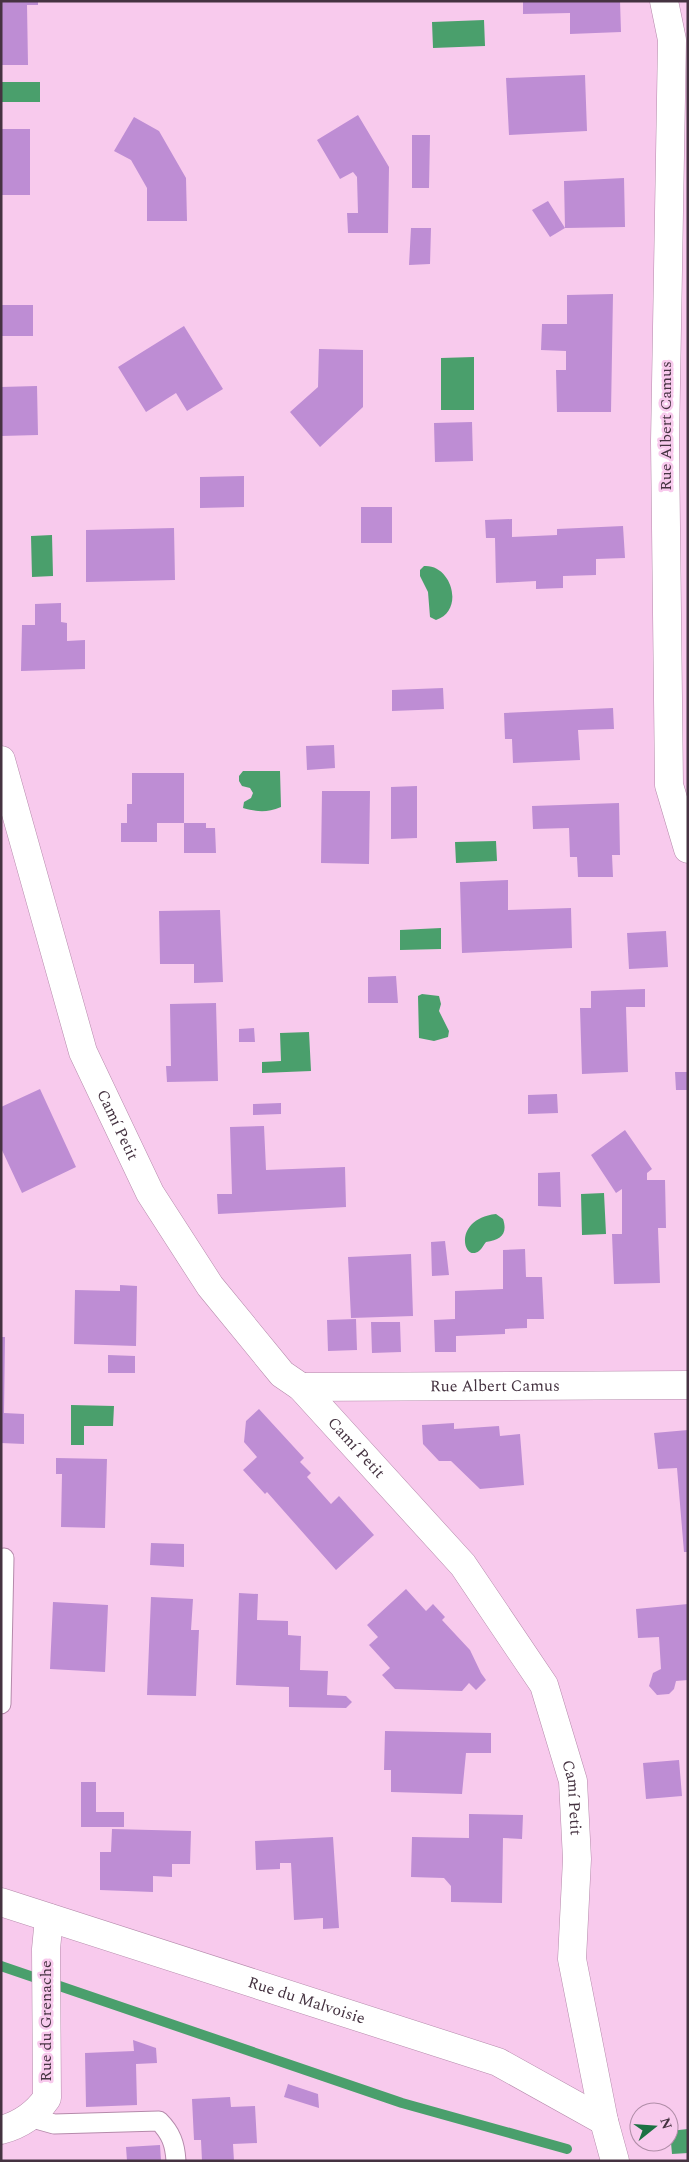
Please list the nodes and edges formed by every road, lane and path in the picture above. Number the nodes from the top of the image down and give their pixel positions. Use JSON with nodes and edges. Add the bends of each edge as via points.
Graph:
{"nodes":[{"id":1,"x":664,"y":1,"type":"edge"},
{"id":2,"x":1,"y":760,"type":"edge"},
{"id":3,"x":688,"y":849,"type":"edge"},
{"id":4,"x":688,"y":1385,"type":"edge"},
{"id":5,"x":301,"y":1387,"type":"junction"},
{"id":6,"x":4,"y":1558,"type":"dead end"},
{"id":7,"x":1,"y":1704,"type":"edge"},
{"id":8,"x":1,"y":1902,"type":"edge"},
{"id":9,"x":49,"y":1918,"type":"junction"},
{"id":10,"x":29,"y":2117,"type":"junction"},
{"id":11,"x":604,"y":2121,"type":"junction"},
{"id":12,"x":1,"y":2130,"type":"edge"},
{"id":13,"x":176,"y":2161,"type":"edge"},
{"id":14,"x":615,"y":2161,"type":"edge"}],
"edges":[{"from":1,"to":3,"type":"street","name":"Rue Albert Camus","via":[[672,40],[665,442],[669,785]]},
{"from":2,"to":5,"type":"street","name":"Camí Petit","via":[[83,1052],[146,1184],[210,1286],[282,1374]]},
{"from":4,"to":5,"type":"street","name":"Rue Albert Camus"},
{"from":5,"to":11,"type":"street","name":"Camí Petit","via":[[463,1565],[544,1685],[572,1781],[577,1859],[572,1959]]},
{"from":6,"to":7,"type":"lane"},
{"from":8,"to":9,"type":"street","name":"Rue du Malvoisie"},
{"from":9,"to":10,"type":"street","name":"Rue du Grenache","via":[[46,1949],[47,2098]]},
{"from":9,"to":11,"type":"street","name":"Rue du Malvoisie","via":[[498,2062]]},
{"from":10,"to":12,"type":"street","name":"Rue du Grenache","via":[[14,2127]]},
{"from":10,"to":13,"type":"lane","via":[[54,2124],[159,2121],[170,2132]]},
{"from":11,"to":14,"type":"street","name":"Camí Petit"}]}
